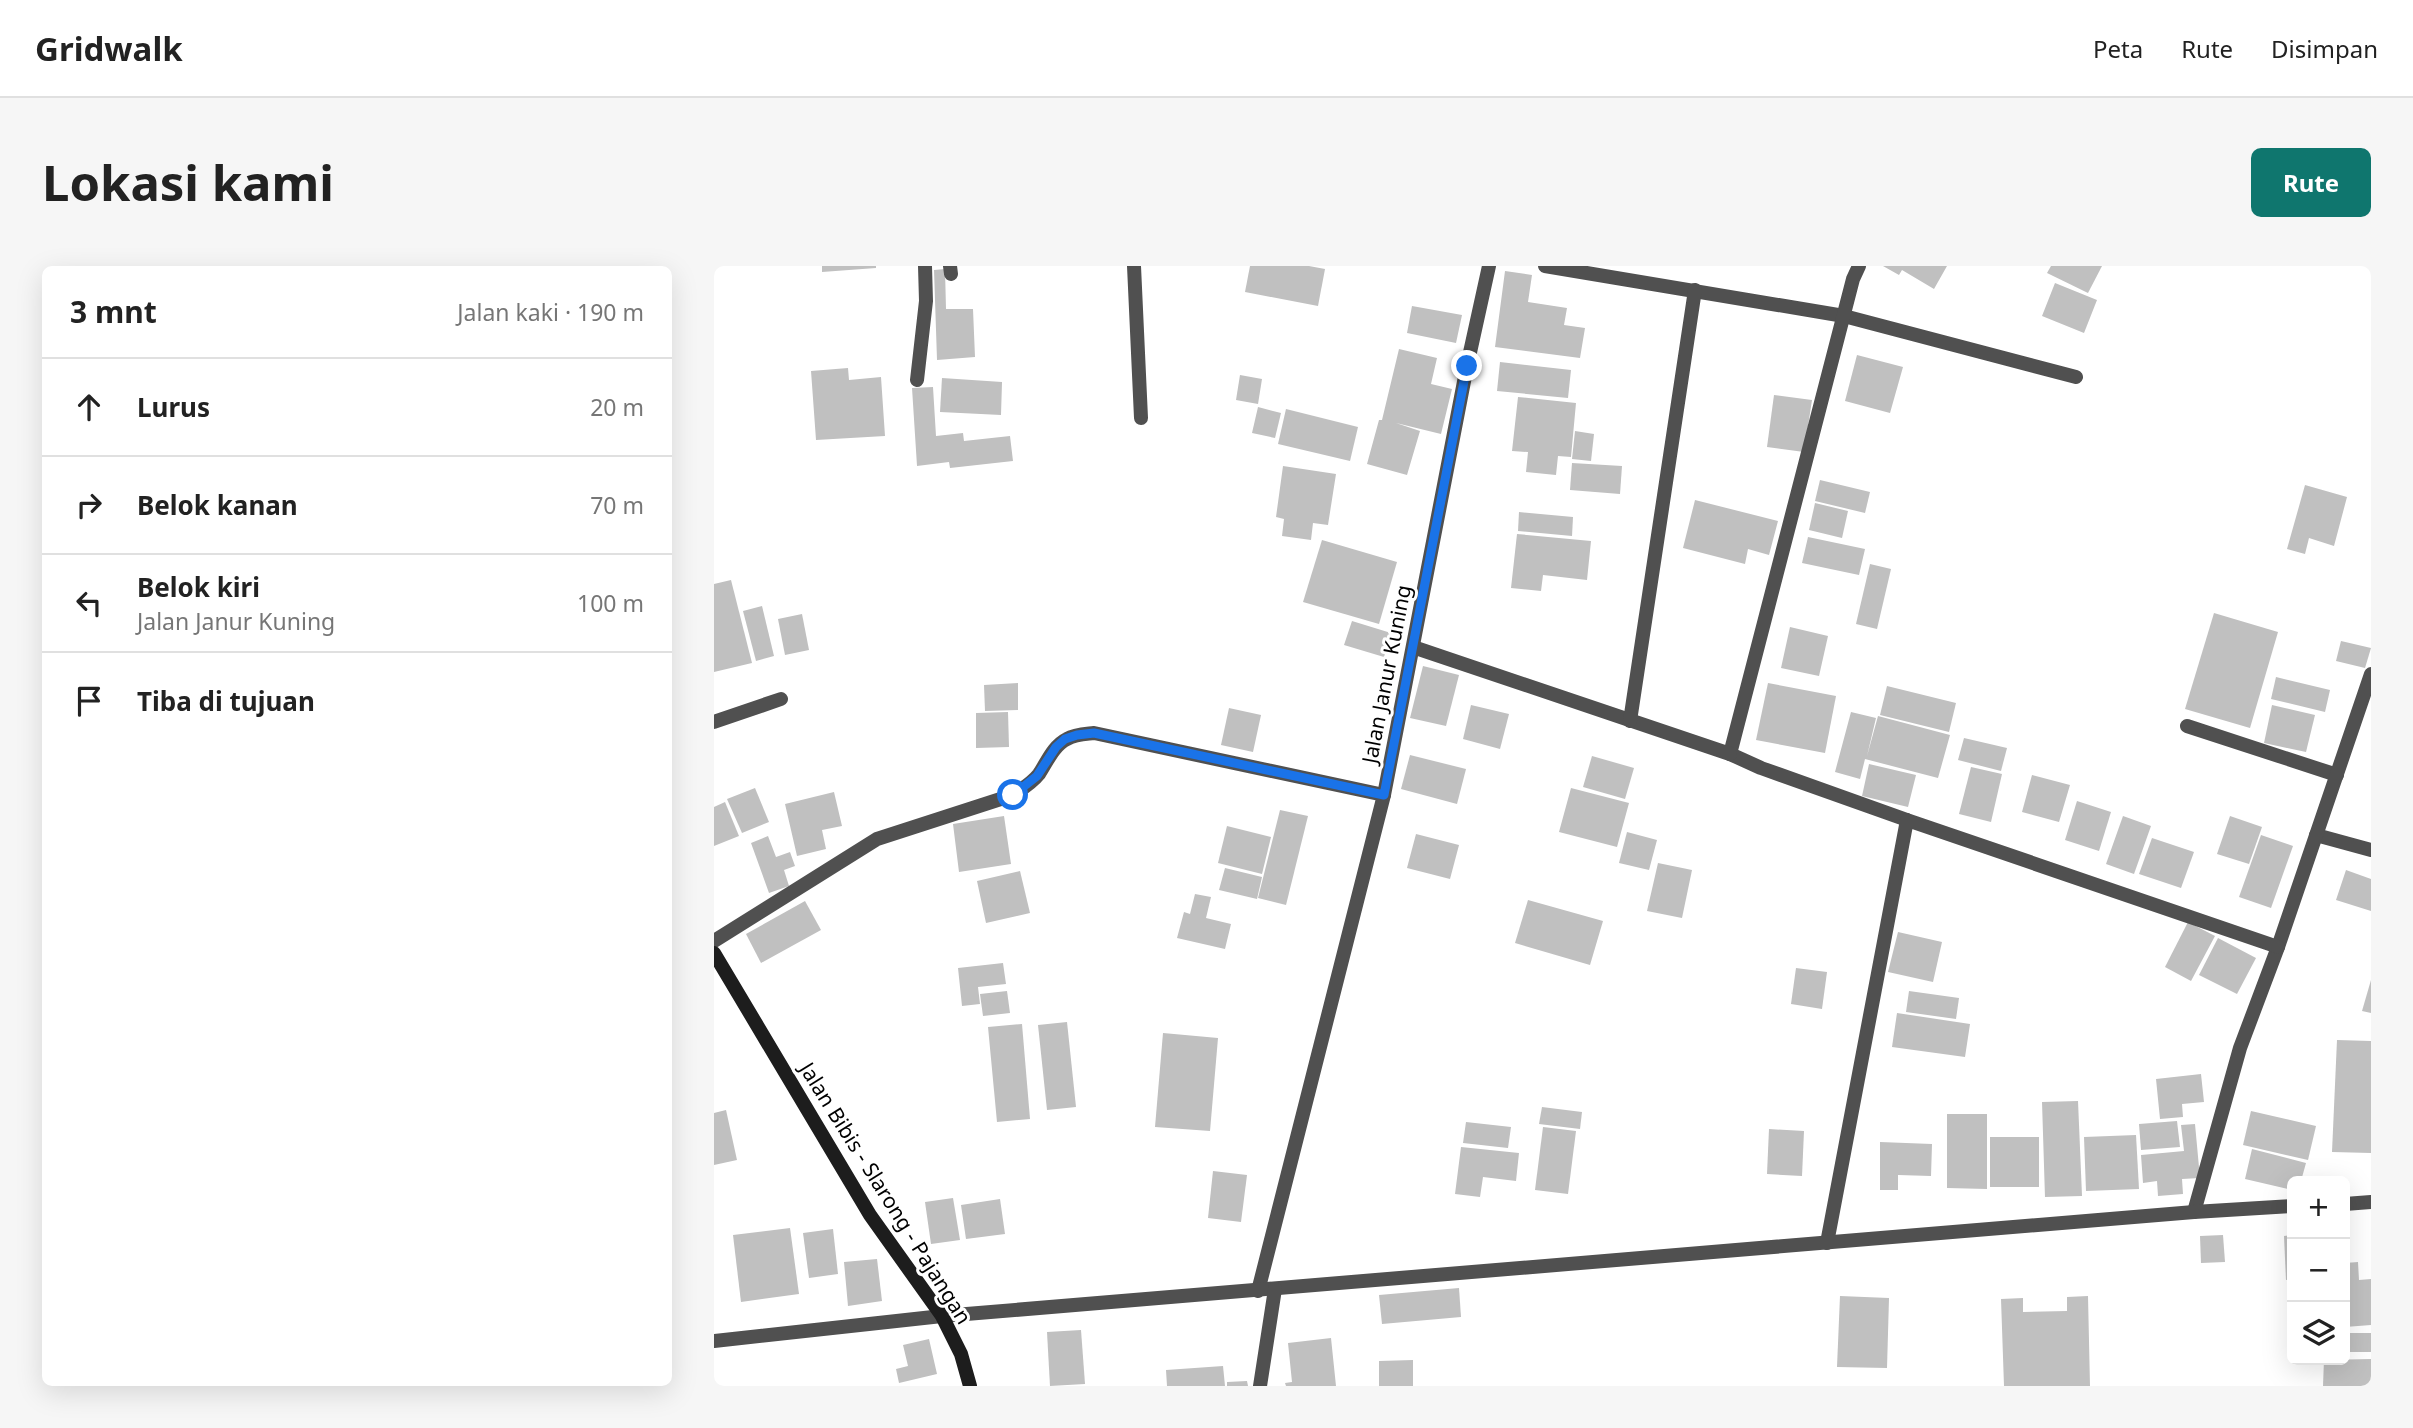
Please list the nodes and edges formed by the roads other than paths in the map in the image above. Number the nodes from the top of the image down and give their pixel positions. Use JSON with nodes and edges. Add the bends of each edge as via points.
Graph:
{"nodes":[{"id":1,"x":925,"y":266,"type":"edge"},
{"id":2,"x":1134,"y":266,"type":"edge"},
{"id":3,"x":1489,"y":266,"type":"edge"},
{"id":4,"x":1545,"y":266,"type":"edge"},
{"id":5,"x":1859,"y":266,"type":"edge"},
{"id":6,"x":1695,"y":290,"type":"junction"},
{"id":7,"x":1844,"y":316,"type":"junction"},
{"id":8,"x":2076,"y":377,"type":"dead end"},
{"id":9,"x":917,"y":380,"type":"dead end"},
{"id":10,"x":1141,"y":418,"type":"dead end"},
{"id":11,"x":1413,"y":648,"type":"junction"},
{"id":12,"x":2370,"y":679,"type":"edge"},
{"id":13,"x":780,"y":699,"type":"dead end"},
{"id":14,"x":1630,"y":721,"type":"junction"},
{"id":15,"x":714,"y":722,"type":"edge"},
{"id":16,"x":2187,"y":726,"type":"dead end"},
{"id":17,"x":1730,"y":754,"type":"junction"},
{"id":18,"x":2337,"y":775,"type":"junction"},
{"id":19,"x":1384,"y":795,"type":"junction"},
{"id":20,"x":1908,"y":820,"type":"junction"},
{"id":21,"x":2316,"y":835,"type":"junction"},
{"id":22,"x":2371,"y":850,"type":"edge"},
{"id":23,"x":714,"y":941,"type":"edge"},
{"id":24,"x":2278,"y":947,"type":"junction"},
{"id":25,"x":714,"y":953,"type":"edge"},
{"id":26,"x":2371,"y":1202,"type":"edge"},
{"id":27,"x":2350,"y":1204,"type":"edge"},
{"id":28,"x":2287,"y":1206,"type":"edge"},
{"id":29,"x":2194,"y":1212,"type":"junction"},
{"id":30,"x":1826,"y":1243,"type":"junction"},
{"id":31,"x":1275,"y":1289,"type":"junction"},
{"id":32,"x":1258,"y":1291,"type":"junction"},
{"id":33,"x":942,"y":1316,"type":"junction"},
{"id":34,"x":714,"y":1340,"type":"edge"},
{"id":35,"x":970,"y":1386,"type":"edge"},
{"id":36,"x":1260,"y":1386,"type":"edge"}],
"edges":[{"from":1,"to":9,"type":"street"},
{"from":2,"to":10,"type":"street"},
{"from":3,"to":11,"type":"street","name":"Jalan Janur Kuning"},
{"from":4,"to":6,"type":"street"},
{"from":5,"to":7,"type":"street"},
{"from":6,"to":7,"type":"street"},
{"from":6,"to":14,"type":"street"},
{"from":7,"to":8,"type":"street"},
{"from":7,"to":17,"type":"street"},
{"from":11,"to":14,"type":"street"},
{"from":11,"to":19,"type":"street","name":"Jalan Janur Kuning"},
{"from":12,"to":18,"type":"street"},
{"from":13,"to":15,"type":"street"},
{"from":14,"to":17,"type":"street"},
{"from":16,"to":18,"type":"street"},
{"from":17,"to":20,"type":"street"},
{"from":18,"to":21,"type":"street"},
{"from":19,"to":23,"type":"street","via":[[1094,733],[1077,735],[1056,747],[1022,790],[877,839]]},
{"from":19,"to":32,"type":"street","name":"Jalan Janur Kuning"},
{"from":20,"to":24,"type":"street"},
{"from":20,"to":30,"type":"street"},
{"from":21,"to":22,"type":"street"},
{"from":21,"to":24,"type":"street"},
{"from":24,"to":29,"type":"street","via":[[2240,1048]]},
{"from":25,"to":33,"type":"main road","name":"Jalan Bibis - Slarong - Pajangan","via":[[870,1215]]},
{"from":26,"to":27,"type":"street"},
{"from":28,"to":29,"type":"street"},
{"from":29,"to":30,"type":"street"},
{"from":30,"to":31,"type":"street"},
{"from":31,"to":32,"type":"street"},
{"from":31,"to":36,"type":"street"},
{"from":32,"to":33,"type":"street"},
{"from":33,"to":34,"type":"street"},
{"from":33,"to":35,"type":"main road","name":"Jalan Bibis - Slarong - Pajangan","via":[[961,1354]]}]}
